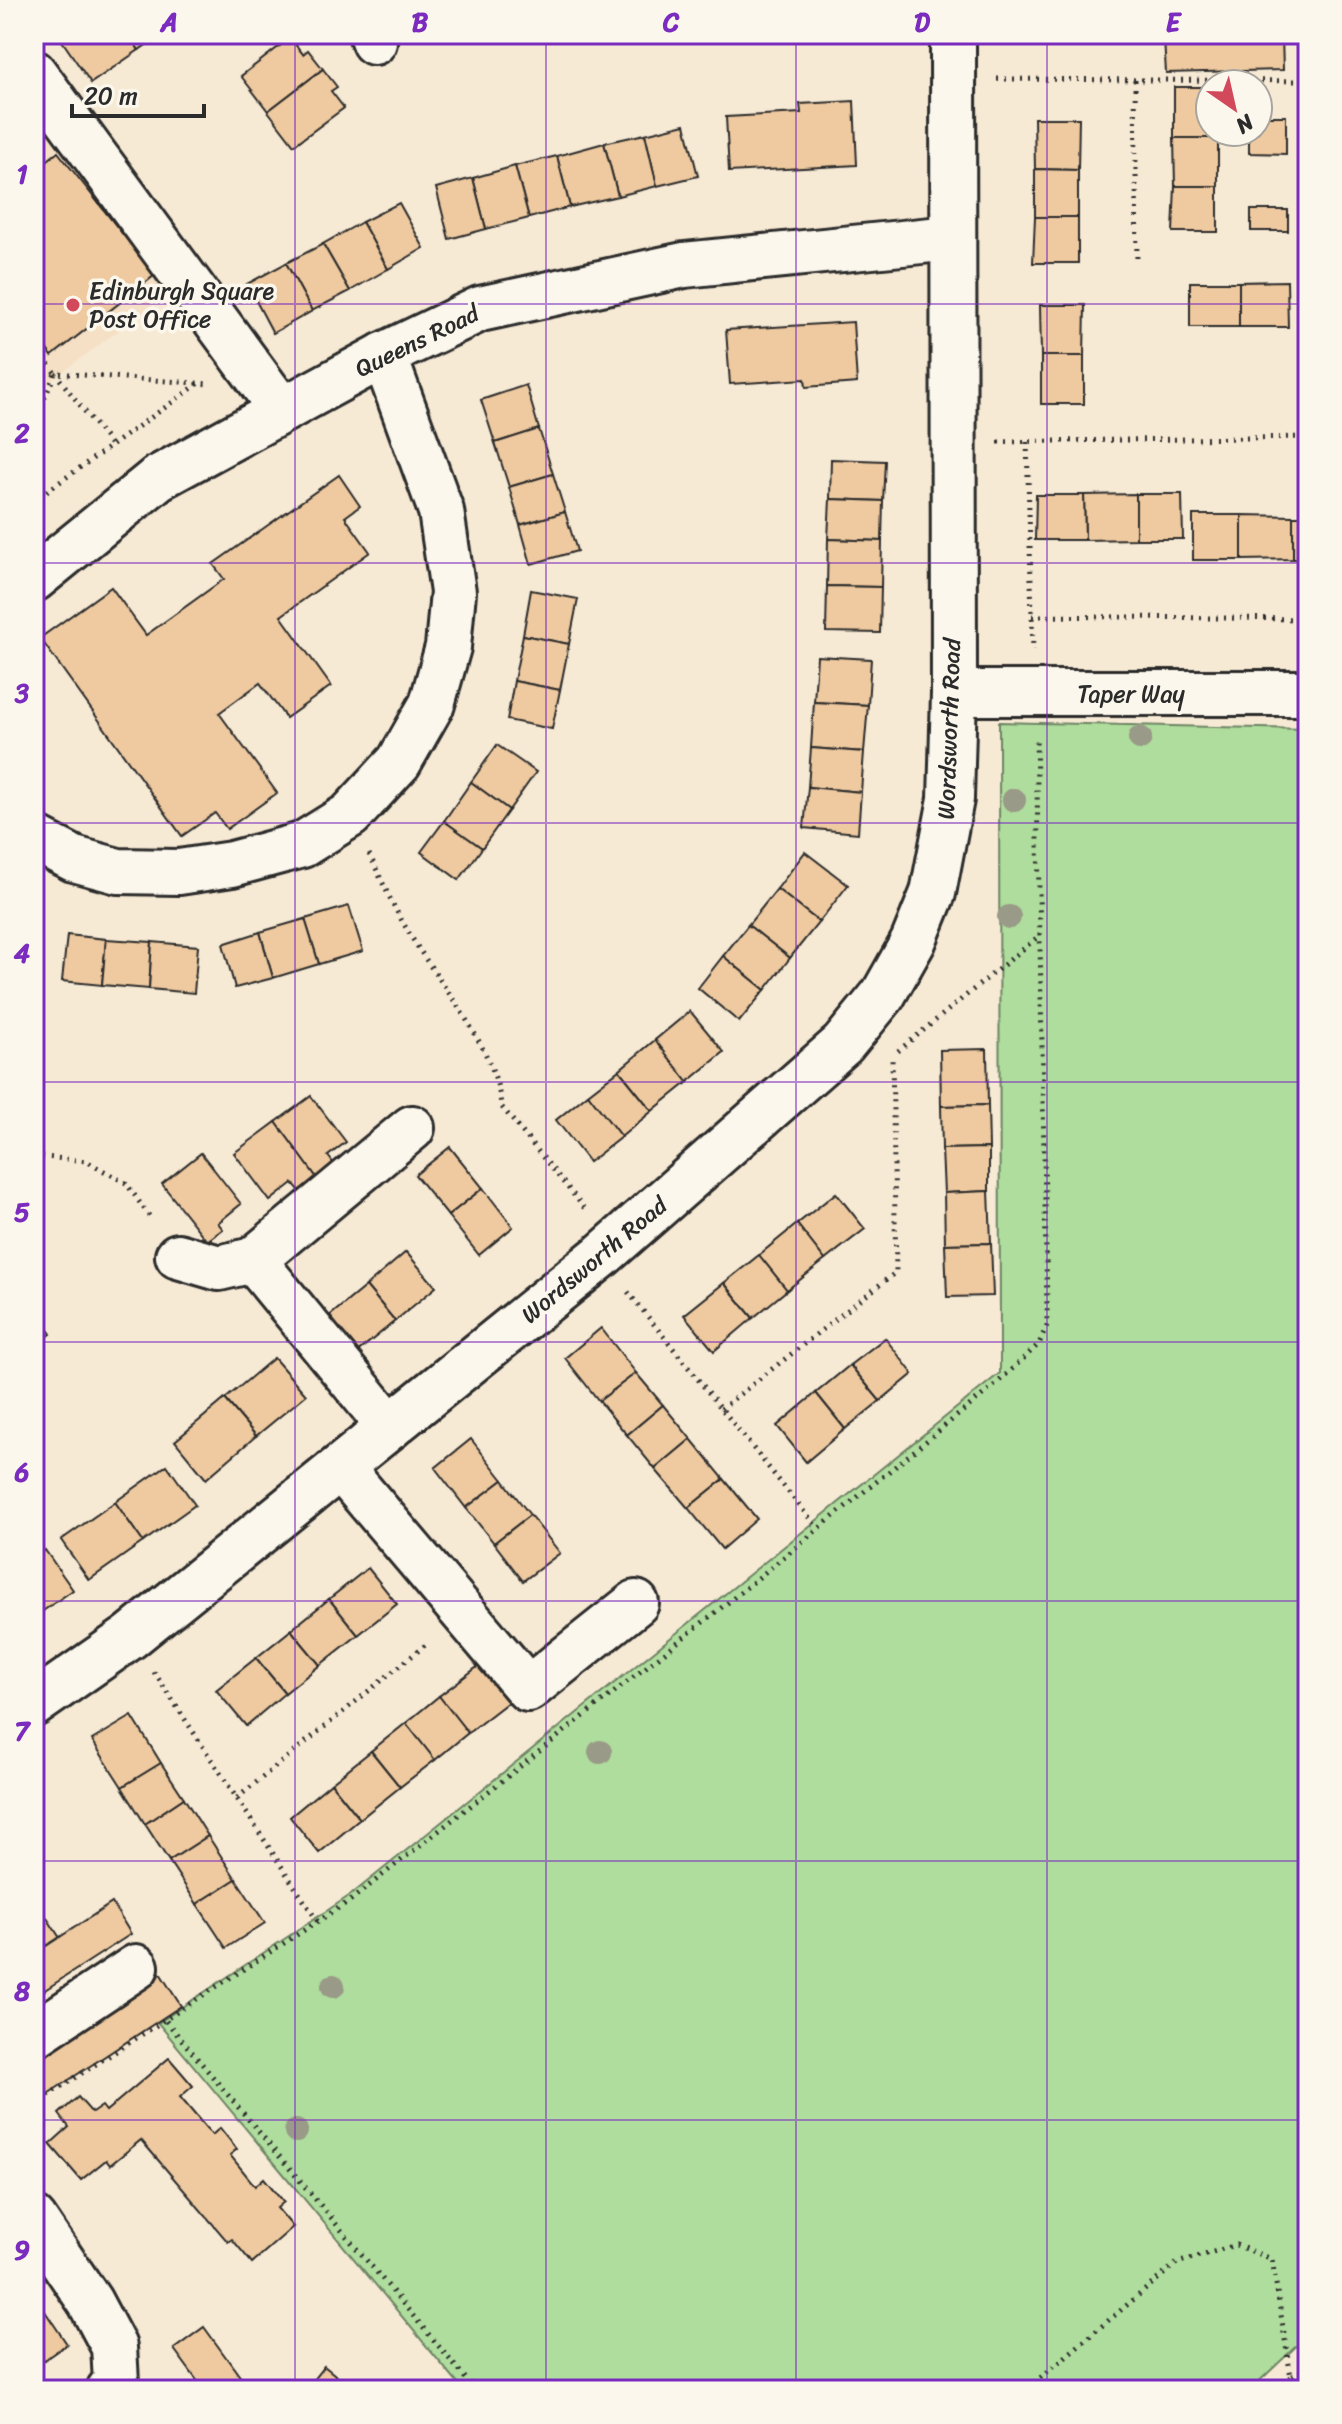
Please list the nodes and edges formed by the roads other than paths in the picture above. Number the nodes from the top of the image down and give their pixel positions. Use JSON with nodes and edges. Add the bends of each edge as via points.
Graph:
{"nodes":[{"id":1,"x":953,"y":34,"type":"edge"},
{"id":2,"x":34,"y":73,"type":"edge"},
{"id":3,"x":951,"y":238,"type":"junction"},
{"id":4,"x":384,"y":355,"type":"junction"},
{"id":5,"x":274,"y":399,"type":"junction"},
{"id":6,"x":37,"y":576,"type":"edge"},
{"id":7,"x":954,"y":693,"type":"junction"},
{"id":8,"x":1308,"y":693,"type":"edge"},
{"id":9,"x":34,"y":838,"type":"edge"},
{"id":10,"x":412,"y":1128,"type":"dead end"},
{"id":11,"x":178,"y":1256,"type":"road end"},
{"id":12,"x":253,"y":1260,"type":"junction"},
{"id":13,"x":390,"y":1427,"type":"junction"},
{"id":14,"x":341,"y":1468,"type":"junction"},
{"id":15,"x":636,"y":1603,"type":"dead end"},
{"id":16,"x":34,"y":1704,"type":"edge"},
{"id":17,"x":136,"y":1967,"type":"dead end"},
{"id":18,"x":34,"y":2035,"type":"edge"},
{"id":19,"x":34,"y":2219,"type":"edge"},
{"id":20,"x":109,"y":2390,"type":"edge"}],
"edges":[{"from":1,"to":3,"type":"street","name":"Wordsworth Road"},
{"from":2,"to":5,"type":"street"},
{"from":3,"to":4,"type":"street","name":"Queens Road","via":[[670,268],[480,309]]},
{"from":3,"to":7,"type":"street","name":"Wordsworth Road"},
{"from":4,"to":5,"type":"street","name":"Queens Road"},
{"from":4,"to":9,"type":"street","via":[[441,511],[453,592],[448,647],[432,704],[399,762],[345,818],[302,845],[232,864],[179,872],[118,871],[74,859]]},
{"from":5,"to":6,"type":"street","name":"Queens Road","via":[[158,478]]},
{"from":7,"to":8,"type":"street","name":"Taper Way"},
{"from":7,"to":13,"type":"street","name":"Wordsworth Road","via":[[951,799],[933,893],[883,995],[843,1044],[608,1251]]},
{"from":10,"to":12,"type":"street"},
{"from":11,"to":12,"type":"street","via":[[219,1268]]},
{"from":12,"to":13,"type":"street"},
{"from":13,"to":14,"type":"street","name":"Wordsworth Road"},
{"from":14,"to":15,"type":"street","via":[[528,1689]]},
{"from":14,"to":16,"type":"street","name":"Wordsworth Road","via":[[130,1637]]},
{"from":17,"to":18,"type":"street"},
{"from":19,"to":20,"type":"street","via":[[114,2347],[116,2382]]}]}
